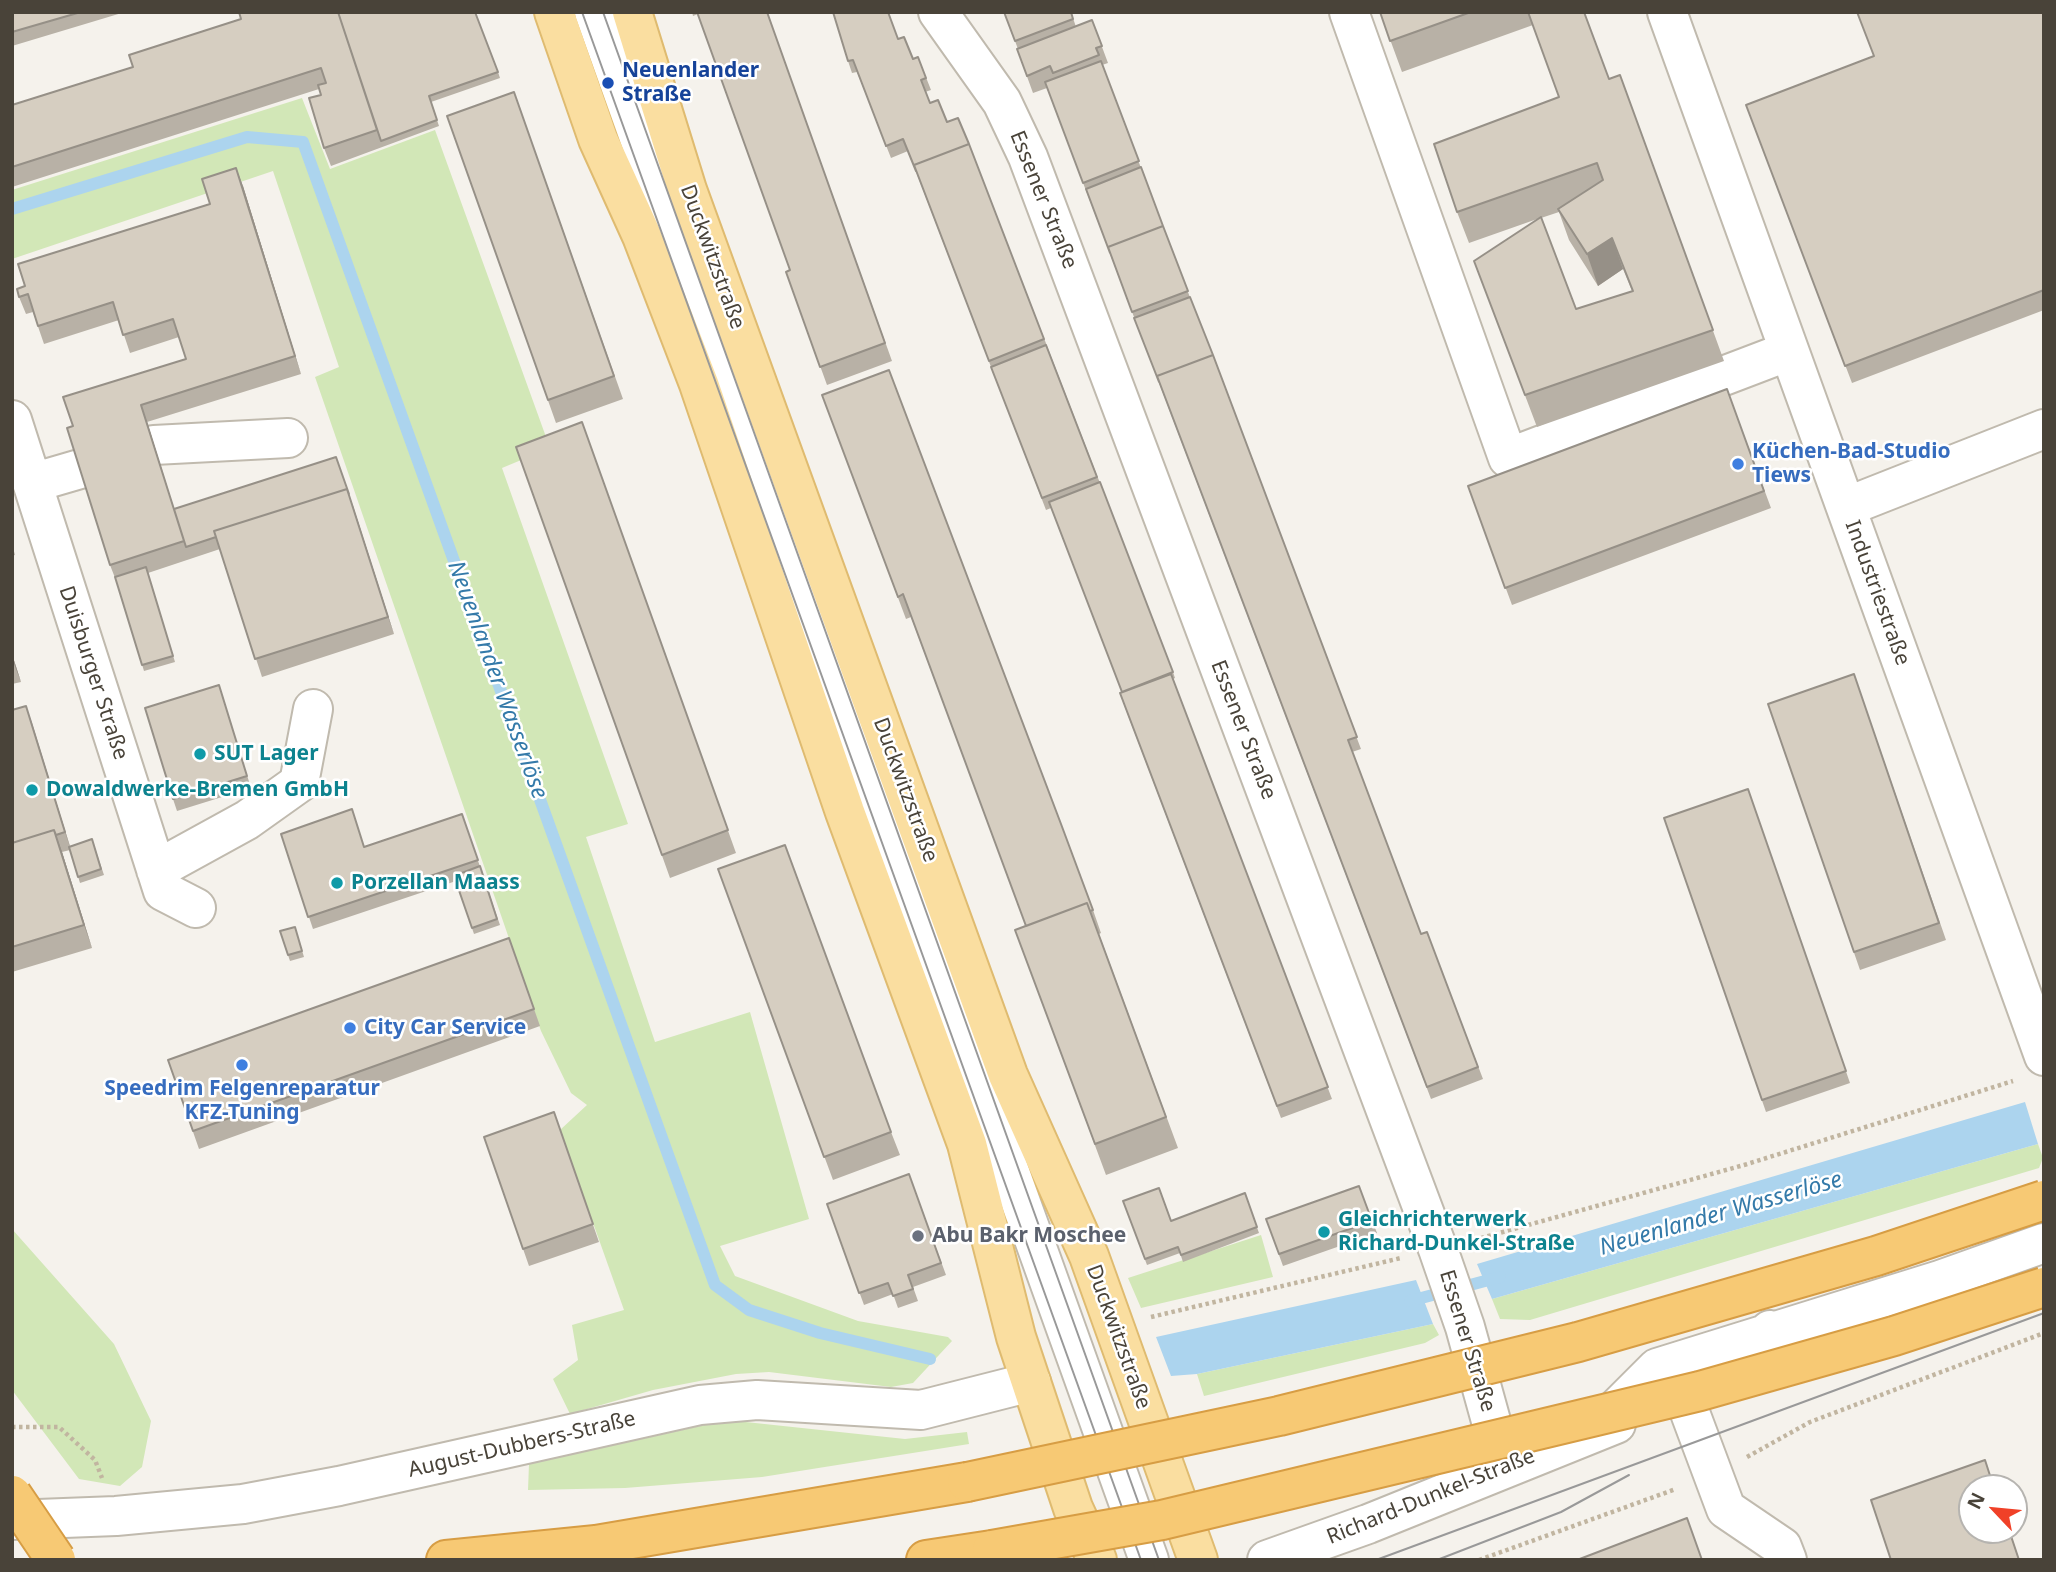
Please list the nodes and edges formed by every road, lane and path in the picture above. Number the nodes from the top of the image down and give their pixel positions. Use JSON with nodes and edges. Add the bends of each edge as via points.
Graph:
{"nodes":[{"id":1,"x":554,"y":12,"type":"edge"},
{"id":2,"x":594,"y":12,"type":"edge"},
{"id":3,"x":632,"y":12,"type":"edge"},
{"id":4,"x":938,"y":12,"type":"edge"},
{"id":5,"x":1349,"y":12,"type":"edge"},
{"id":6,"x":1667,"y":12,"type":"edge"},
{"id":7,"x":1789,"y":351,"type":"junction"},
{"id":8,"x":12,"y":420,"type":"edge"},
{"id":9,"x":2044,"y":429,"type":"edge"},
{"id":10,"x":288,"y":438,"type":"dead end"},
{"id":11,"x":154,"y":445,"type":"edge"},
{"id":12,"x":80,"y":469,"type":"edge"},
{"id":13,"x":32,"y":483,"type":"junction"},
{"id":14,"x":1846,"y":507,"type":"junction"},
{"id":15,"x":313,"y":709,"type":"dead end"},
{"id":16,"x":156,"y":870,"type":"junction"},
{"id":17,"x":196,"y":908,"type":"dead end"},
{"id":18,"x":2031,"y":1068,"type":"edge"},
{"id":19,"x":2044,"y":1200,"type":"edge"},
{"id":20,"x":2044,"y":1243,"type":"edge"},
{"id":21,"x":1442,"y":1262,"type":"junction"},
{"id":22,"x":2044,"y":1287,"type":"edge"},
{"id":23,"x":1115,"y":1325,"type":"junction"},
{"id":24,"x":1770,"y":1330,"type":"junction"},
{"id":25,"x":2044,"y":1332,"type":"edge"},
{"id":26,"x":1031,"y":1382,"type":"junction"},
{"id":27,"x":1686,"y":1402,"type":"junction"},
{"id":28,"x":12,"y":1427,"type":"edge"},
{"id":29,"x":1593,"y":1432,"type":"junction"},
{"id":30,"x":1504,"y":1468,"type":"junction"},
{"id":31,"x":1713,"y":1476,"type":"junction"},
{"id":32,"x":12,"y":1495,"type":"edge"},
{"id":33,"x":116,"y":1516,"type":"junction"},
{"id":34,"x":12,"y":1520,"type":"edge"},
{"id":35,"x":56,"y":1560,"type":"edge"},
{"id":36,"x":446,"y":1560,"type":"edge"},
{"id":37,"x":926,"y":1560,"type":"edge"},
{"id":38,"x":1097,"y":1560,"type":"edge"},
{"id":39,"x":1149,"y":1560,"type":"edge"},
{"id":40,"x":1198,"y":1560,"type":"edge"},
{"id":41,"x":1267,"y":1560,"type":"edge"},
{"id":42,"x":1479,"y":1560,"type":"edge"},
{"id":43,"x":1787,"y":1560,"type":"edge"}],
"edges":[{"from":1,"to":26,"type":"main road","via":[[598,139],[642,236],[699,384],[845,812],[967,1144]]},
{"from":2,"to":39,"type":"street"},
{"from":3,"to":23,"type":"main road","name":"Duckwitzstraße","via":[[687,190],[1008,1075]]},
{"from":4,"to":21,"type":"street","name":"Essener Straße","via":[[1002,102],[1028,157]]},
{"from":5,"to":7,"type":"street","via":[[1508,458]]},
{"from":6,"to":7,"type":"street","name":"Industriestraße"},
{"from":7,"to":14,"type":"street","name":"Industriestraße"},
{"from":8,"to":13,"type":"street","name":"Duisburger Straße"},
{"from":9,"to":14,"type":"street"},
{"from":10,"to":11,"type":"street"},
{"from":12,"to":13,"type":"street"},
{"from":13,"to":16,"type":"street","name":"Duisburger Straße"},
{"from":14,"to":18,"type":"street","name":"Industriestraße"},
{"from":15,"to":16,"type":"street","via":[[299,783],[247,820]]},
{"from":16,"to":17,"type":"street","name":"Duisburger Straße","via":[[163,891]]},
{"from":18,"to":21,"type":"path"},
{"from":19,"to":36,"type":"highway","bridge":true,"via":[[1876,1256],[1554,1349],[1279,1416],[967,1482],[596,1545]]},
{"from":20,"to":24,"type":"street","name":"Richard-Dunkel-Straße","via":[[1940,1280]]},
{"from":21,"to":23,"type":"path"},
{"from":21,"to":30,"type":"street","name":"Essener Straße"},
{"from":22,"to":37,"type":"highway","bridge":true,"via":[[1700,1391],[1175,1517]]},
{"from":23,"to":40,"type":"main road","name":"Duckwitzstraße"},
{"from":24,"to":27,"type":"street","name":"Richard-Dunkel-Straße"},
{"from":24,"to":29,"type":"street","name":"Richard-Dunkel-Straße","via":[[1657,1368]]},
{"from":25,"to":31,"type":"path","via":[[1810,1422]]},
{"from":26,"to":33,"type":"street","name":"August-Dubbers-Straße","via":[[921,1410],[757,1400],[700,1405],[536,1431],[339,1486],[243,1504]]},
{"from":26,"to":38,"type":"main road","via":[[1073,1508]]},
{"from":27,"to":29,"type":"street","name":"Richard-Dunkel-Straße"},
{"from":27,"to":31,"type":"street"},
{"from":28,"to":33,"type":"path","via":[[59,1427],[95,1460]]},
{"from":29,"to":30,"type":"street","name":"Richard-Dunkel-Straße"},
{"from":30,"to":41,"type":"street","name":"Richard-Dunkel-Straße"},
{"from":31,"to":42,"type":"path"},
{"from":31,"to":43,"type":"street","via":[[1726,1509],[1782,1547]]},
{"from":32,"to":35,"type":"highway","bridge":true},
{"from":33,"to":34,"type":"street","name":"August-Dubbers-Straße"}]}
